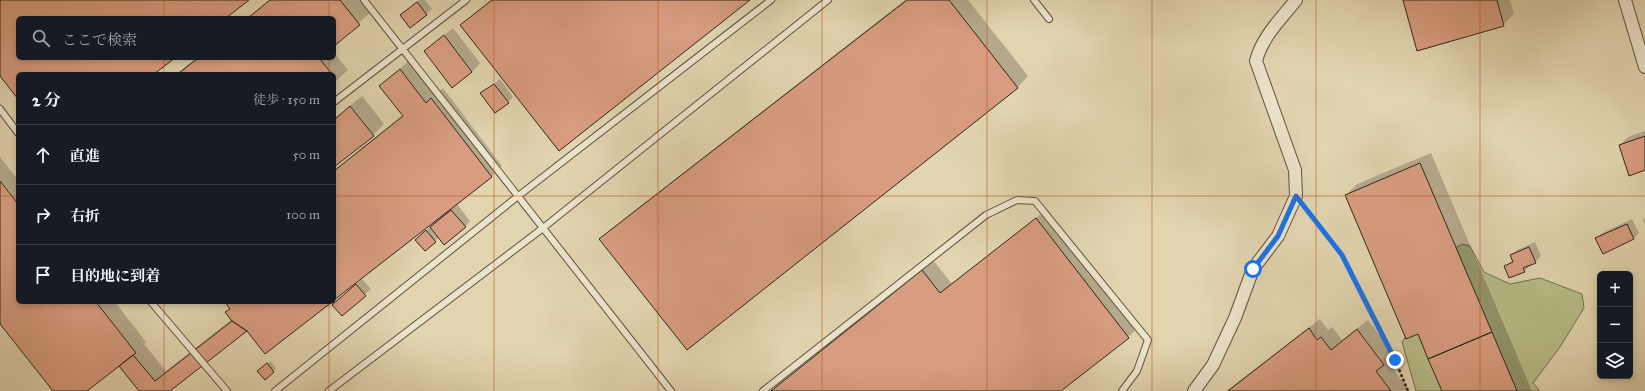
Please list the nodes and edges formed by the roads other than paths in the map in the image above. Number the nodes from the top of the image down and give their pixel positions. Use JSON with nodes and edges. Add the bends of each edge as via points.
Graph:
{"nodes":[{"id":1,"x":364,"y":0,"type":"edge"},
{"id":2,"x":466,"y":0,"type":"edge"},
{"id":3,"x":771,"y":0,"type":"edge"},
{"id":4,"x":828,"y":0,"type":"edge"},
{"id":5,"x":1034,"y":0,"type":"edge"},
{"id":6,"x":1296,"y":0,"type":"edge"},
{"id":7,"x":1625,"y":0,"type":"edge"},
{"id":8,"x":1049,"y":19,"type":"dead end"},
{"id":9,"x":402,"y":50,"type":"junction"},
{"id":10,"x":1645,"y":66,"type":"edge"},
{"id":11,"x":336,"y":100,"type":"edge"},
{"id":12,"x":0,"y":109,"type":"edge"},
{"id":13,"x":16,"y":130,"type":"edge"},
{"id":14,"x":517,"y":197,"type":"junction"},
{"id":15,"x":543,"y":228,"type":"junction"},
{"id":16,"x":153,"y":304,"type":"edge"},
{"id":17,"x":227,"y":391,"type":"edge"},
{"id":18,"x":275,"y":391,"type":"edge"},
{"id":19,"x":329,"y":391,"type":"edge"},
{"id":20,"x":671,"y":391,"type":"edge"},
{"id":21,"x":763,"y":391,"type":"edge"},
{"id":22,"x":1122,"y":391,"type":"edge"},
{"id":23,"x":1194,"y":391,"type":"edge"}],
"edges":[{"from":1,"to":9,"type":"lane"},
{"from":2,"to":9,"type":"lane"},
{"from":3,"to":14,"type":"lane"},
{"from":4,"to":15,"type":"lane"},
{"from":5,"to":8,"type":"lane"},
{"from":6,"to":23,"type":"street","via":[[1267,36],[1259,49],[1256,62],[1295,170],[1296,196],[1278,236],[1253,269],[1213,365]]},
{"from":7,"to":10,"type":"street"},
{"from":9,"to":11,"type":"lane"},
{"from":9,"to":14,"type":"lane"},
{"from":12,"to":13,"type":"lane"},
{"from":14,"to":15,"type":"lane"},
{"from":14,"to":18,"type":"lane"},
{"from":15,"to":19,"type":"lane"},
{"from":15,"to":20,"type":"lane"},
{"from":16,"to":17,"type":"lane"},
{"from":21,"to":22,"type":"lane","via":[[986,215],[1017,200],[1035,201],[1148,340],[1137,371]]}]}
